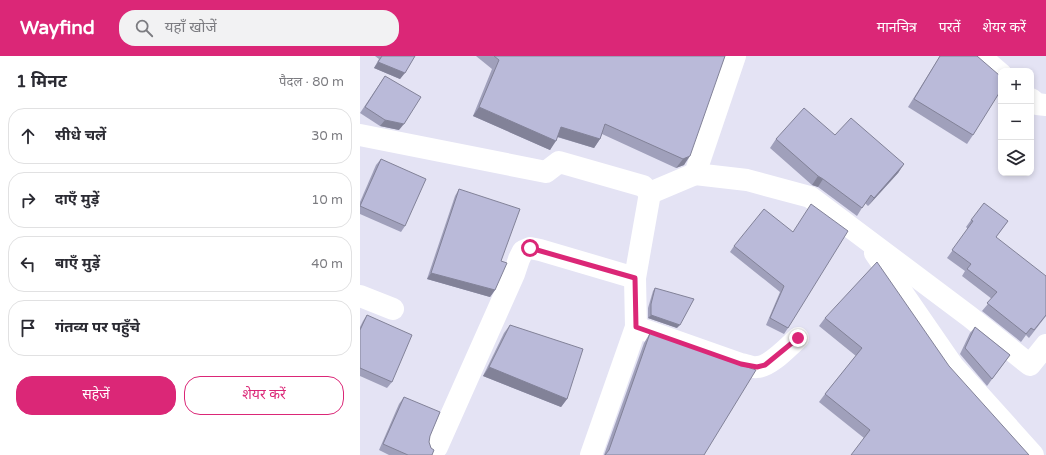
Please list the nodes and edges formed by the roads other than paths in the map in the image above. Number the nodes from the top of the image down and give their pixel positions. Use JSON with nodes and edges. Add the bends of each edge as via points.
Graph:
{"nodes":[{"id":1,"x":735,"y":56,"type":"edge"},
{"id":2,"x":980,"y":56,"type":"edge"},
{"id":3,"x":998,"y":71,"type":"edge"},
{"id":4,"x":1034,"y":102,"type":"edge"},
{"id":5,"x":1046,"y":105,"type":"edge"},
{"id":6,"x":360,"y":135,"type":"edge"},
{"id":7,"x":695,"y":174,"type":"junction"},
{"id":8,"x":650,"y":193,"type":"junction"},
{"id":9,"x":864,"y":237,"type":"junction"},
{"id":10,"x":635,"y":278,"type":"junction"},
{"id":11,"x":360,"y":296,"type":"edge"},
{"id":12,"x":393,"y":309,"type":"dead end"},
{"id":13,"x":636,"y":327,"type":"junction"},
{"id":14,"x":798,"y":338,"type":"dead end"},
{"id":15,"x":1046,"y":345,"type":"edge"},
{"id":16,"x":437,"y":447,"type":"dead end"},
{"id":17,"x":591,"y":455,"type":"edge"},
{"id":18,"x":1033,"y":455,"type":"edge"}],
"edges":[{"from":1,"to":7,"type":"street"},
{"from":2,"to":3,"type":"street"},
{"from":4,"to":5,"type":"street"},
{"from":6,"to":8,"type":"street","via":[[546,172],[559,162],[643,186]]},
{"from":7,"to":8,"type":"street"},
{"from":7,"to":9,"type":"street","via":[[747,180],[810,197]]},
{"from":8,"to":10,"type":"street"},
{"from":9,"to":15,"type":"street","via":[[1030,365]]},
{"from":9,"to":18,"type":"street","via":[[953,366]]},
{"from":10,"to":13,"type":"street"},
{"from":10,"to":16,"type":"street","via":[[540,250],[530,248],[523,251]]},
{"from":11,"to":12,"type":"street"},
{"from":13,"to":14,"type":"street","via":[[741,364],[757,367],[774,359]]},
{"from":13,"to":17,"type":"street"}]}
